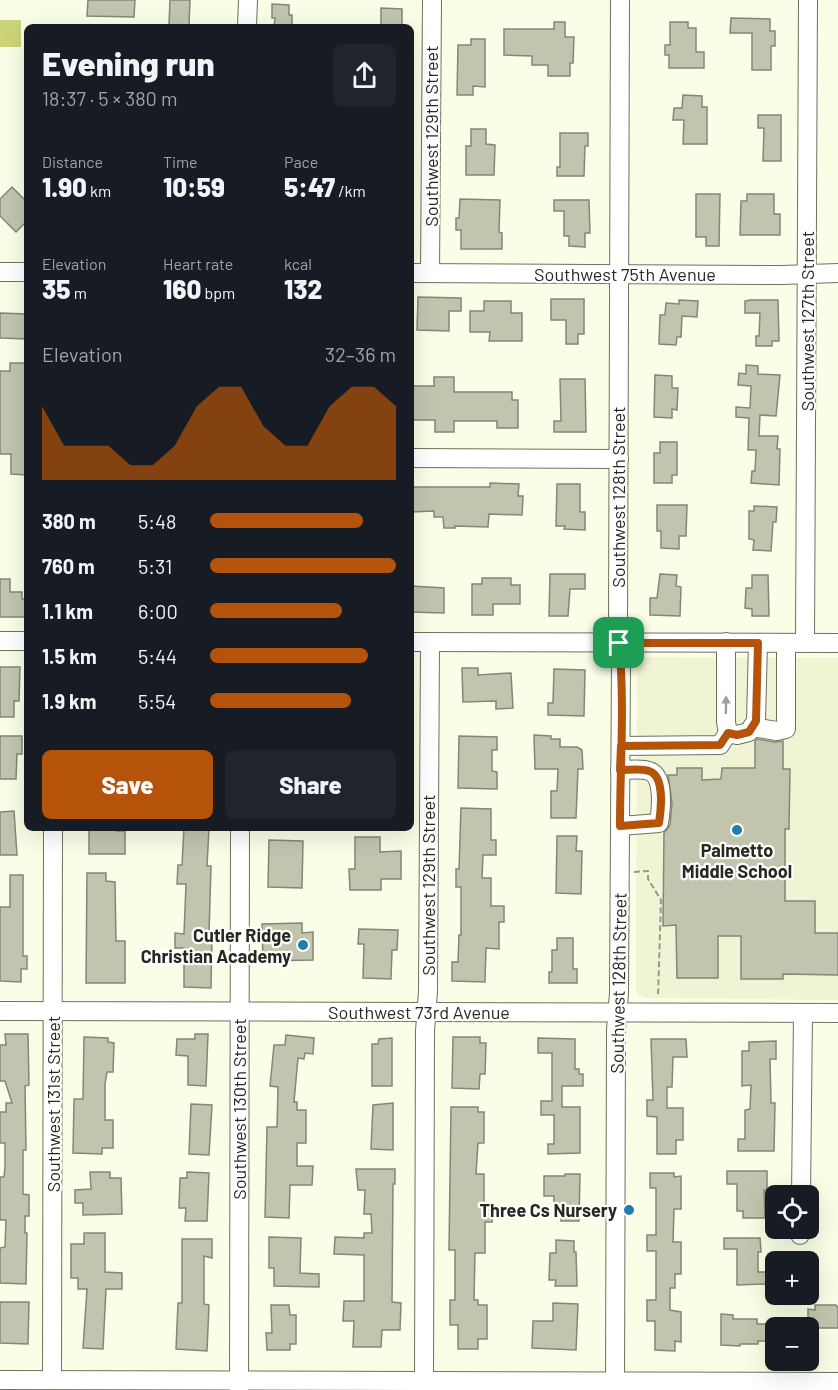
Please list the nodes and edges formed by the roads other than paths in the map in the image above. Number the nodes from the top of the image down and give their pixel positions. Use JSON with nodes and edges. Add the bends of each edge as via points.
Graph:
{"nodes":[{"id":1,"x":248,"y":0,"type":"edge"},
{"id":2,"x":432,"y":0,"type":"edge"},
{"id":3,"x":620,"y":0,"type":"edge"},
{"id":4,"x":808,"y":0,"type":"edge"},
{"id":5,"x":247,"y":24,"type":"edge"},
{"id":6,"x":0,"y":272,"type":"edge"},
{"id":7,"x":24,"y":272,"type":"edge"},
{"id":8,"x":414,"y":273,"type":"edge"},
{"id":9,"x":430,"y":273,"type":"junction"},
{"id":10,"x":619,"y":273,"type":"junction"},
{"id":11,"x":838,"y":273,"type":"edge"},
{"id":12,"x":808,"y":274,"type":"junction"},
{"id":13,"x":414,"y":458,"type":"edge"},
{"id":14,"x":619,"y":459,"type":"junction"},
{"id":15,"x":0,"y":641,"type":"edge"},
{"id":16,"x":24,"y":641,"type":"edge"},
{"id":17,"x":414,"y":642,"type":"edge"},
{"id":18,"x":430,"y":642,"type":"junction"},
{"id":19,"x":726,"y":642,"type":"junction"},
{"id":20,"x":619,"y":643,"type":"junction"},
{"id":21,"x":758,"y":643,"type":"junction"},
{"id":22,"x":786,"y":643,"type":"junction"},
{"id":23,"x":805,"y":643,"type":"junction"},
{"id":24,"x":838,"y":643,"type":"edge"},
{"id":25,"x":752,"y":727,"type":"junction"},
{"id":26,"x":728,"y":733,"type":"junction"},
{"id":27,"x":621,"y":746,"type":"junction"},
{"id":28,"x":620,"y":770,"type":"junction"},
{"id":29,"x":620,"y":826,"type":"junction"},
{"id":30,"x":53,"y":831,"type":"edge"},
{"id":31,"x":240,"y":831,"type":"edge"},
{"id":32,"x":0,"y":1011,"type":"edge"},
{"id":33,"x":52,"y":1011,"type":"junction"},
{"id":34,"x":239,"y":1012,"type":"junction"},
{"id":35,"x":426,"y":1012,"type":"junction"},
{"id":36,"x":617,"y":1012,"type":"junction"},
{"id":37,"x":803,"y":1013,"type":"junction"},
{"id":38,"x":838,"y":1013,"type":"edge"},
{"id":39,"x":801,"y":1185,"type":"edge"},
{"id":40,"x":0,"y":1380,"type":"edge"},
{"id":41,"x":52,"y":1380,"type":"junction"},
{"id":42,"x":424,"y":1381,"type":"junction"},
{"id":43,"x":838,"y":1382,"type":"edge"},
{"id":44,"x":239,"y":1385,"type":"edge"},
{"id":45,"x":615,"y":1386,"type":"edge"}],
"edges":[{"from":1,"to":5,"type":"street"},
{"from":2,"to":9,"type":"street","name":"Southwest 129th Street"},
{"from":3,"to":10,"type":"street","name":"Southwest 128th Street"},
{"from":4,"to":12,"type":"street","name":"Southwest 127th Street"},
{"from":6,"to":7,"type":"street"},
{"from":8,"to":9,"type":"street","name":"Southwest 75th Avenue"},
{"from":9,"to":10,"type":"street","name":"Southwest 75th Avenue"},
{"from":10,"to":12,"type":"street","name":"Southwest 75th Avenue"},
{"from":10,"to":14,"type":"street","name":"Southwest 128th Street"},
{"from":11,"to":12,"type":"street","name":"Southwest 75th Avenue"},
{"from":12,"to":23,"type":"street","name":"Southwest 127th Street"},
{"from":13,"to":14,"type":"street"},
{"from":14,"to":20,"type":"street","name":"Southwest 128th Street"},
{"from":15,"to":16,"type":"street"},
{"from":17,"to":18,"type":"street"},
{"from":18,"to":20,"type":"street"},
{"from":18,"to":35,"type":"street","name":"Southwest 129th Street"},
{"from":19,"to":20,"type":"street"},
{"from":19,"to":21,"type":"street"},
{"from":26,"to":19,"type":"street","one_way":true},
{"from":20,"to":27,"type":"street","name":"Southwest 128th Street"},
{"from":21,"to":22,"type":"street"},
{"from":21,"to":25,"type":"street","via":[[756,721]]},
{"from":22,"to":23,"type":"street"},
{"from":22,"to":25,"type":"street","via":[[786,729]]},
{"from":23,"to":24,"type":"street"},
{"from":25,"to":26,"type":"street","via":[[749,732]]},
{"from":26,"to":27,"type":"street","via":[[720,745]]},
{"from":27,"to":28,"type":"street","name":"Southwest 128th Street"},
{"from":28,"to":29,"type":"street","name":"Southwest 128th Street"},
{"from":28,"to":29,"type":"street","via":[[650,771],[661,788],[659,823]]},
{"from":29,"to":36,"type":"street","name":"Southwest 128th Street"},
{"from":30,"to":33,"type":"street","name":"Southwest 131st Street"},
{"from":31,"to":34,"type":"street","name":"Southwest 130th Street"},
{"from":32,"to":33,"type":"street","name":"Southwest 73rd Avenue"},
{"from":33,"to":34,"type":"street","name":"Southwest 73rd Avenue"},
{"from":33,"to":41,"type":"street","name":"Southwest 131st Street"},
{"from":34,"to":35,"type":"street","name":"Southwest 73rd Avenue"},
{"from":34,"to":44,"type":"street","name":"Southwest 130th Street"},
{"from":35,"to":36,"type":"street","name":"Southwest 73rd Avenue"},
{"from":35,"to":42,"type":"street","name":"Southwest 129th Street"},
{"from":36,"to":37,"type":"street","name":"Southwest 73rd Avenue"},
{"from":36,"to":45,"type":"street","name":"Southwest 128th Street"},
{"from":37,"to":38,"type":"street","name":"Southwest 73rd Avenue"},
{"from":37,"to":39,"type":"street"},
{"from":40,"to":41,"type":"street"},
{"from":41,"to":44,"type":"street"},
{"from":42,"to":44,"type":"street"},
{"from":42,"to":45,"type":"street"},
{"from":43,"to":45,"type":"street"}]}
